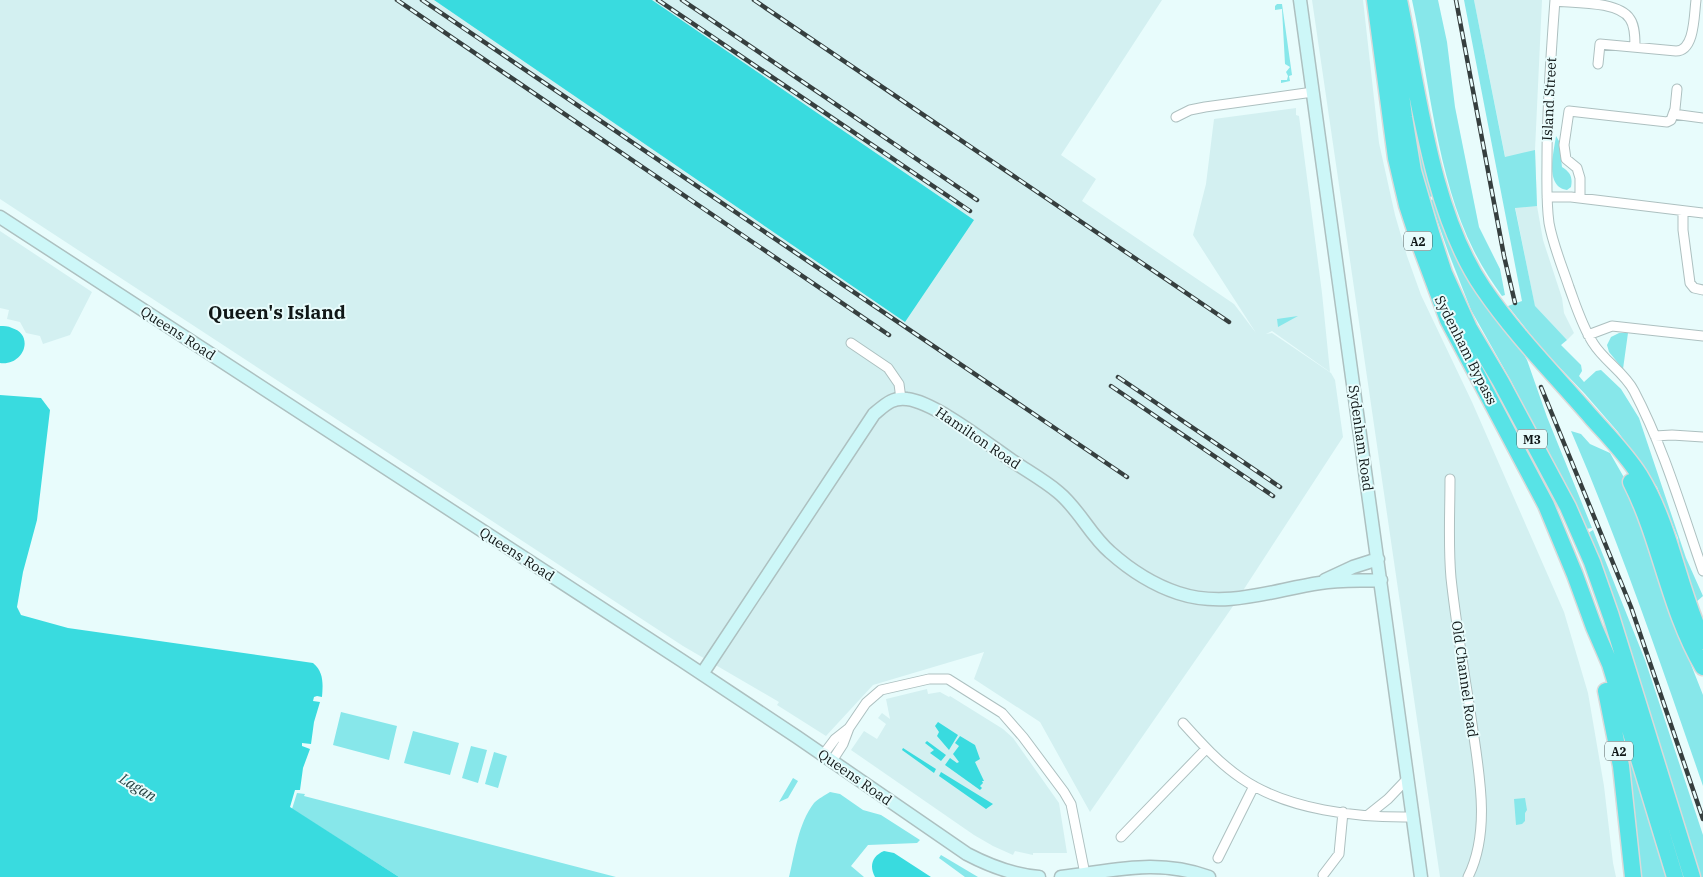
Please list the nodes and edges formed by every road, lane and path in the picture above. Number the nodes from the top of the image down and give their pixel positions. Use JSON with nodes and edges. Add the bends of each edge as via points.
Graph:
{"nodes":[{"id":1,"x":1300,"y":0,"type":"edge"},
{"id":2,"x":1375,"y":0,"type":"edge"},
{"id":3,"x":1389,"y":0,"type":"edge"},
{"id":4,"x":1399,"y":0,"type":"edge"},
{"id":5,"x":1555,"y":0,"type":"edge"},
{"id":6,"x":1696,"y":0,"type":"edge"},
{"id":7,"x":1635,"y":46,"type":"junction"},
{"id":8,"x":1598,"y":64,"type":"dead end"},
{"id":9,"x":1677,"y":89,"type":"dead end"},
{"id":10,"x":1313,"y":92,"type":"junction"},
{"id":11,"x":1673,"y":114,"type":"junction"},
{"id":12,"x":1176,"y":117,"type":"dead end"},
{"id":13,"x":1703,"y":118,"type":"edge"},
{"id":14,"x":1547,"y":198,"type":"junction"},
{"id":15,"x":1580,"y":198,"type":"junction"},
{"id":16,"x":1683,"y":211,"type":"junction"},
{"id":17,"x":1703,"y":213,"type":"edge"},
{"id":18,"x":0,"y":217,"type":"edge"},
{"id":19,"x":1703,"y":290,"type":"edge"},
{"id":20,"x":1588,"y":335,"type":"junction"},
{"id":21,"x":1703,"y":336,"type":"edge"},
{"id":22,"x":852,"y":343,"type":"dead end"},
{"id":23,"x":901,"y":398,"type":"junction"},
{"id":24,"x":1594,"y":420,"type":"junction"},
{"id":25,"x":1655,"y":436,"type":"junction"},
{"id":26,"x":1703,"y":437,"type":"edge"},
{"id":27,"x":1450,"y":479,"type":"dead end"},
{"id":28,"x":1378,"y":559,"type":"junction"},
{"id":29,"x":1703,"y":571,"type":"edge"},
{"id":30,"x":1380,"y":580,"type":"junction"},
{"id":31,"x":1321,"y":583,"type":"junction"},
{"id":32,"x":1594,"y":627,"type":"junction"},
{"id":33,"x":1703,"y":641,"type":"edge"},
{"id":34,"x":1703,"y":667,"type":"edge"},
{"id":35,"x":702,"y":674,"type":"junction"},
{"id":36,"x":1183,"y":723,"type":"dead end"},
{"id":37,"x":1206,"y":749,"type":"junction"},
{"id":38,"x":828,"y":758,"type":"junction"},
{"id":39,"x":1408,"y":778,"type":"junction"},
{"id":40,"x":1254,"y":786,"type":"junction"},
{"id":41,"x":1343,"y":812,"type":"junction"},
{"id":42,"x":1368,"y":815,"type":"junction"},
{"id":43,"x":1413,"y":817,"type":"junction"},
{"id":44,"x":1121,"y":837,"type":"dead end"},
{"id":45,"x":1218,"y":858,"type":"dead end"},
{"id":46,"x":1086,"y":874,"type":"junction"},
{"id":47,"x":1323,"y":875,"type":"dead end"},
{"id":48,"x":1039,"y":877,"type":"edge"},
{"id":49,"x":1061,"y":877,"type":"edge"},
{"id":50,"x":1209,"y":877,"type":"edge"},
{"id":51,"x":1421,"y":877,"type":"edge"},
{"id":52,"x":1468,"y":877,"type":"edge"},
{"id":53,"x":1633,"y":877,"type":"edge"},
{"id":54,"x":1675,"y":877,"type":"edge"},
{"id":55,"x":1692,"y":877,"type":"edge"}],
"edges":[{"from":1,"to":10,"type":"street","name":"Sydenham Road"},
{"from":2,"to":32,"type":"highway","name":"Sydenham Bypass","number":"A2","via":[[1396,158],[1420,245],[1448,320],[1546,504]]},
{"from":3,"to":55,"type":"highway","number":"M3","via":[[1413,171],[1444,273],[1469,328],[1559,490],[1592,562]]},
{"from":4,"to":24,"type":"highway","via":[[1431,155],[1447,212],[1467,263],[1510,325]]},
{"from":5,"to":7,"type":"street","via":[[1606,6],[1620,11],[1630,19]]},
{"from":5,"to":14,"type":"street","name":"Island Street","via":[[1548,95]]},
{"from":6,"to":7,"type":"street","via":[[1690,41],[1685,48],[1676,51]]},
{"from":7,"to":8,"type":"street","via":[[1600,44]]},
{"from":9,"to":11,"type":"street"},
{"from":10,"to":12,"type":"street","via":[[1204,107]]},
{"from":10,"to":28,"type":"street","name":"Sydenham Road"},
{"from":11,"to":13,"type":"street"},
{"from":11,"to":15,"type":"street","via":[[1671,120],[1662,122],[1569,111],[1564,145],[1566,159],[1577,168]]},
{"from":14,"to":15,"type":"street"},
{"from":14,"to":20,"type":"street","name":"Island Street","via":[[1553,241]]},
{"from":15,"to":16,"type":"street"},
{"from":16,"to":17,"type":"street"},
{"from":16,"to":19,"type":"street","via":[[1690,283],[1694,288]]},
{"from":18,"to":35,"type":"street","name":"Queens Road"},
{"from":20,"to":21,"type":"street","via":[[1612,326]]},
{"from":20,"to":25,"type":"street","name":"Island Street","via":[[1633,389]]},
{"from":22,"to":23,"type":"street","via":[[888,368],[899,384]]},
{"from":23,"to":31,"type":"street","name":"Hamilton Road","via":[[929,406],[1051,487],[1082,517],[1110,552],[1145,578],[1178,593],[1219,599],[1253,597]]},
{"from":23,"to":35,"type":"street","via":[[889,401],[874,414]]},
{"from":24,"to":33,"type":"highway","via":[[1626,456],[1652,498]]},
{"from":24,"to":34,"type":"highway","via":[[1640,499],[1683,627]]},
{"from":25,"to":26,"type":"street"},
{"from":25,"to":29,"type":"street","name":"Island Street"},
{"from":27,"to":52,"type":"street","name":"Old Channel Road","via":[[1451,576],[1482,815],[1477,858]]},
{"from":28,"to":30,"type":"street","name":"Sydenham Road"},
{"from":28,"to":31,"type":"street","name":"Hamilton Road"},
{"from":30,"to":31,"type":"street","name":"Hamilton Road"},
{"from":30,"to":39,"type":"street","name":"Sydenham Road"},
{"from":32,"to":53,"type":"highway","number":"A2","via":[[1621,766]]},
{"from":32,"to":54,"type":"highway","via":[[1610,664]]},
{"from":35,"to":38,"type":"street","name":"Queens Road"},
{"from":36,"to":37,"type":"street"},
{"from":37,"to":40,"type":"street"},
{"from":37,"to":44,"type":"street"},
{"from":38,"to":46,"type":"street","via":[[843,744],[849,728],[881,690],[948,679],[1002,713],[1071,804]]},
{"from":38,"to":48,"type":"street","name":"Queens Road","via":[[967,854],[1009,872]]},
{"from":39,"to":42,"type":"street"},
{"from":39,"to":43,"type":"street","name":"Sydenham Road"},
{"from":40,"to":41,"type":"street","via":[[1296,803]]},
{"from":40,"to":45,"type":"street"},
{"from":41,"to":42,"type":"street"},
{"from":41,"to":47,"type":"street","via":[[1339,854]]},
{"from":42,"to":43,"type":"street"},
{"from":43,"to":51,"type":"street","name":"Sydenham Road"},
{"from":46,"to":49,"type":"street"},
{"from":46,"to":50,"type":"street","via":[[1144,867],[1172,868]]}]}
